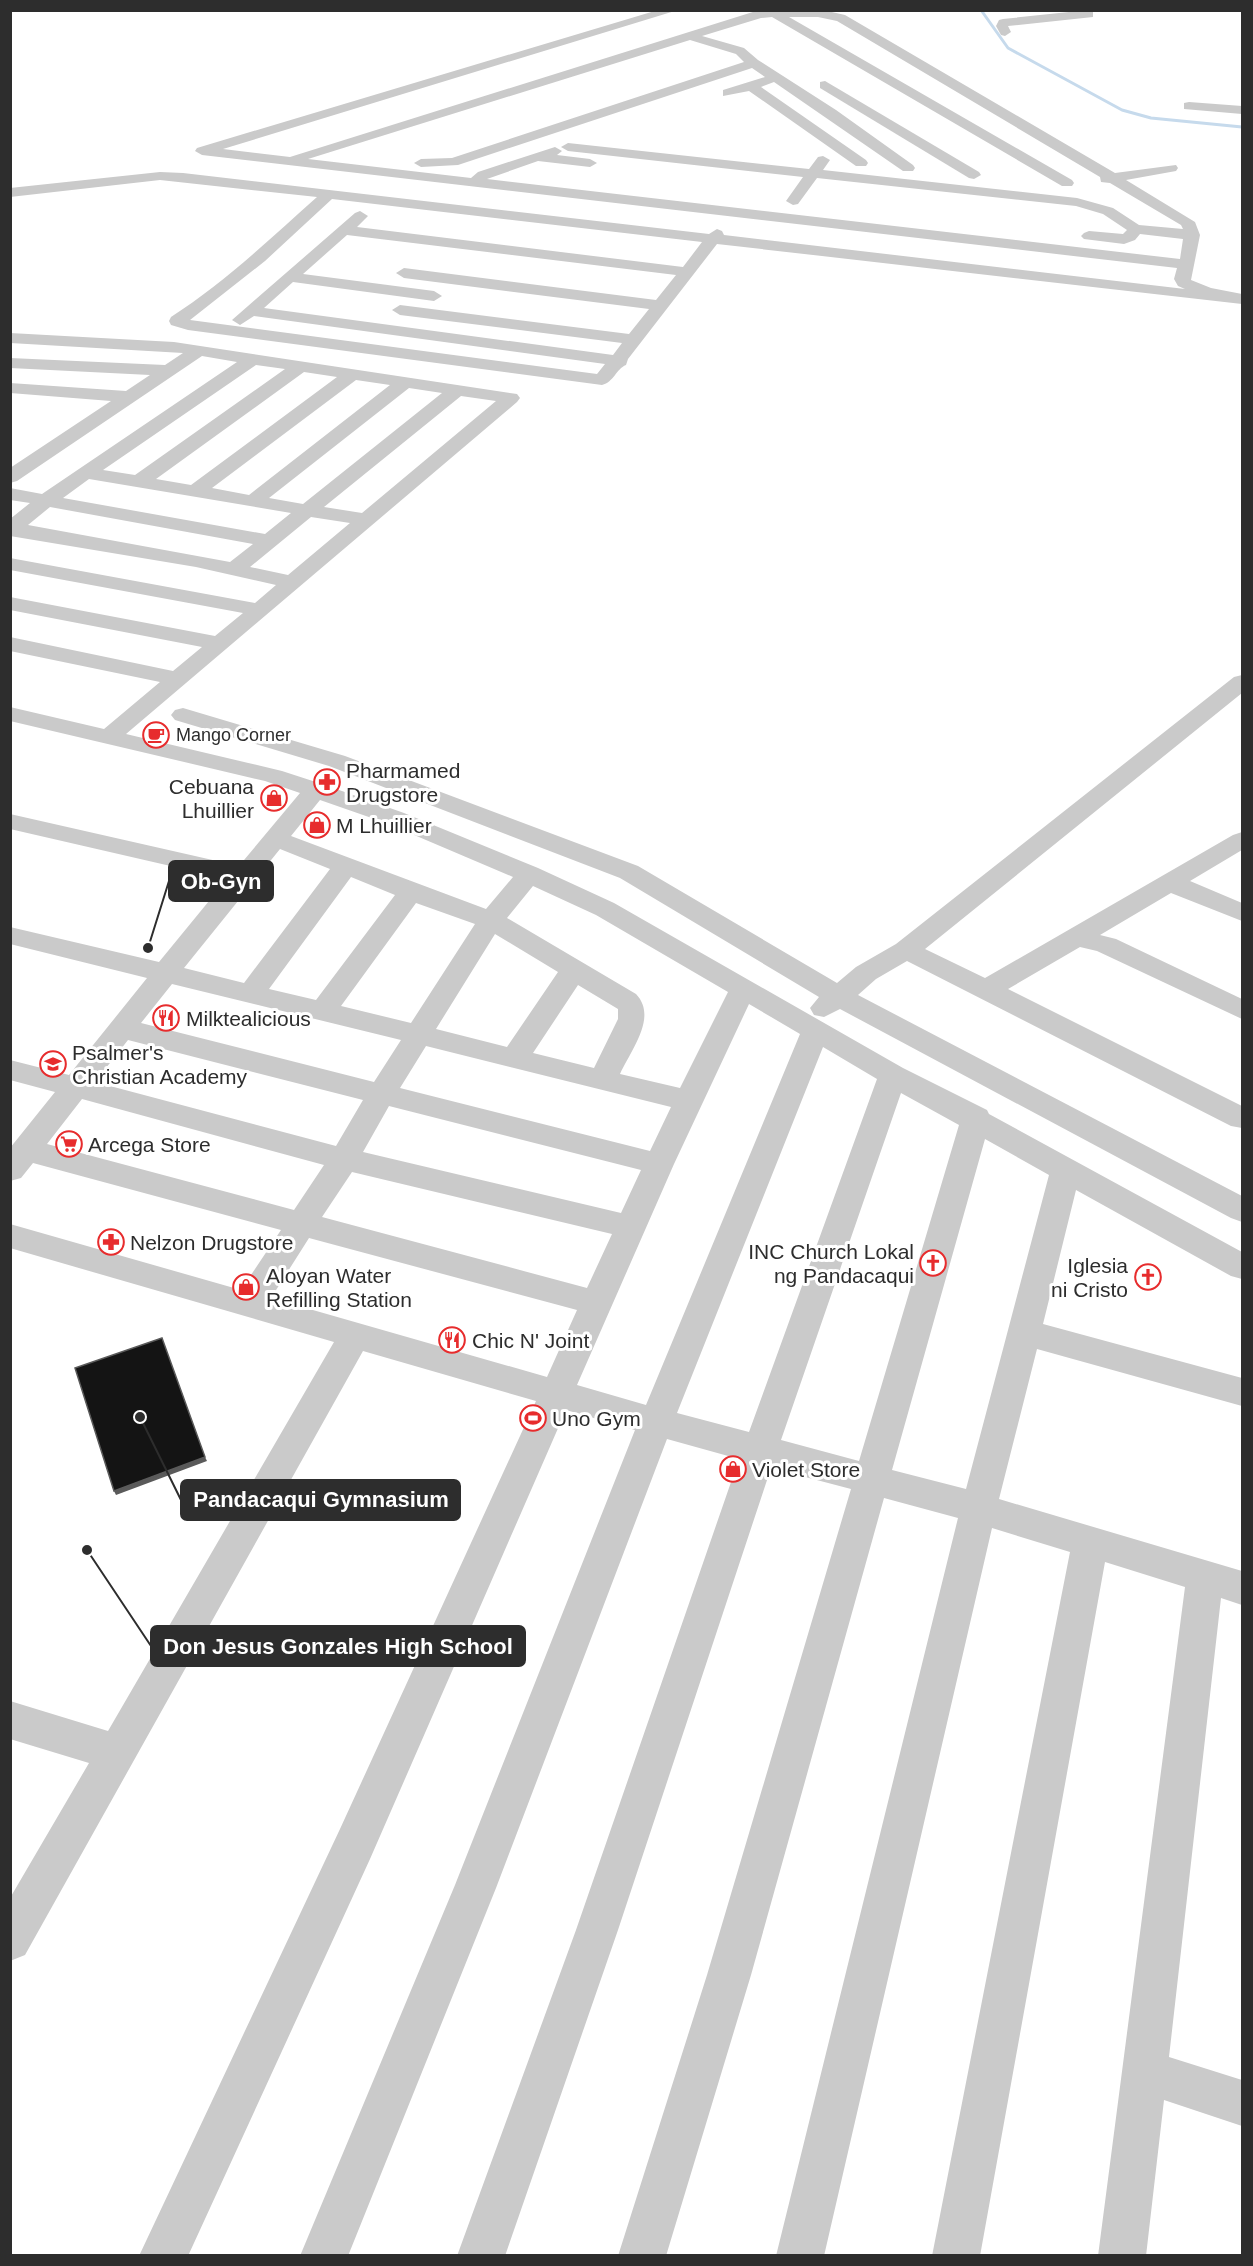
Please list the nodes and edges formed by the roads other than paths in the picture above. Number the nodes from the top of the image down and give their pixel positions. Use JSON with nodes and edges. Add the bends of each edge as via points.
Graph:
{"nodes":[{"id":1,"x":672,"y":10,"type":"edge"},
{"id":2,"x":1086,"y":10,"type":"edge"},
{"id":3,"x":770,"y":12,"type":"edge"},
{"id":4,"x":751,"y":17,"type":"junction"},
{"id":5,"x":635,"y":21,"type":"junction"},
{"id":6,"x":724,"y":25,"type":"junction"},
{"id":7,"x":665,"y":26,"type":"junction"},
{"id":8,"x":771,"y":29,"type":"dead end"},
{"id":9,"x":1005,"y":32,"type":"dead end"},
{"id":10,"x":686,"y":35,"type":"junction"},
{"id":11,"x":744,"y":37,"type":"dead end"},
{"id":12,"x":626,"y":38,"type":"dead end"},
{"id":13,"x":715,"y":43,"type":"junction"},
{"id":14,"x":693,"y":50,"type":"dead end"},
{"id":15,"x":740,"y":51,"type":"junction"},
{"id":16,"x":717,"y":58,"type":"dead end"},
{"id":17,"x":753,"y":63,"type":"junction"},
{"id":18,"x":777,"y":76,"type":"junction"},
{"id":19,"x":814,"y":79,"type":"dead end"},
{"id":20,"x":751,"y":86,"type":"junction"},
{"id":21,"x":711,"y":99,"type":"dead end"},
{"id":22,"x":1189,"y":106,"type":"dead end"},
{"id":23,"x":1242,"y":110,"type":"edge"},
{"id":24,"x":278,"y":143,"type":"dead end"},
{"id":25,"x":568,"y":147,"type":"junction"},
{"id":26,"x":440,"y":148,"type":"dead end"},
{"id":27,"x":730,"y":149,"type":"dead end"},
{"id":28,"x":233,"y":157,"type":"junction"},
{"id":29,"x":383,"y":157,"type":"dead end"},
{"id":30,"x":412,"y":157,"type":"dead end"},
{"id":31,"x":536,"y":157,"type":"junction"},
{"id":32,"x":801,"y":157,"type":"dead end"},
{"id":33,"x":824,"y":159,"type":"junction"},
{"id":34,"x":1123,"y":161,"type":"dead end"},
{"id":35,"x":279,"y":162,"type":"junction"},
{"id":36,"x":861,"y":163,"type":"junction"},
{"id":37,"x":1171,"y":168,"type":"dead end"},
{"id":38,"x":502,"y":169,"type":"junction"},
{"id":39,"x":941,"y":172,"type":"dead end"},
{"id":40,"x":537,"y":173,"type":"dead end"},
{"id":41,"x":811,"y":173,"type":"junction"},
{"id":42,"x":1143,"y":173,"type":"junction"},
{"id":43,"x":1115,"y":178,"type":"junction"},
{"id":44,"x":252,"y":181,"type":"junction"},
{"id":45,"x":1019,"y":181,"type":"dead end"},
{"id":46,"x":474,"y":182,"type":"junction"},
{"id":47,"x":1067,"y":183,"type":"junction"},
{"id":48,"x":16,"y":190,"type":"edge"},
{"id":49,"x":330,"y":193,"type":"junction"},
{"id":50,"x":796,"y":198,"type":"junction"},
{"id":51,"x":377,"y":199,"type":"junction"},
{"id":52,"x":446,"y":204,"type":"junction"},
{"id":53,"x":828,"y":205,"type":"dead end"},
{"id":54,"x":789,"y":220,"type":"junction"},
{"id":55,"x":818,"y":223,"type":"junction"},
{"id":56,"x":1132,"y":226,"type":"junction"},
{"id":57,"x":345,"y":230,"type":"junction"},
{"id":58,"x":1076,"y":234,"type":"dead end"},
{"id":59,"x":1192,"y":235,"type":"junction"},
{"id":60,"x":714,"y":237,"type":"junction"},
{"id":61,"x":773,"y":242,"type":"junction"},
{"id":62,"x":470,"y":245,"type":"junction"},
{"id":63,"x":797,"y":250,"type":"junction"},
{"id":64,"x":676,"y":253,"type":"dead end"},
{"id":65,"x":699,"y":256,"type":"junction"},
{"id":66,"x":309,"y":261,"type":"junction"},
{"id":67,"x":332,"y":264,"type":"dead end"},
{"id":68,"x":1185,"y":264,"type":"junction"},
{"id":69,"x":390,"y":271,"type":"dead end"},
{"id":70,"x":687,"y":272,"type":"junction"},
{"id":71,"x":290,"y":277,"type":"junction"},
{"id":72,"x":436,"y":277,"type":"junction"},
{"id":73,"x":1184,"y":283,"type":"junction"},
{"id":74,"x":652,"y":285,"type":"dead end"},
{"id":75,"x":676,"y":288,"type":"junction"},
{"id":76,"x":1163,"y":292,"type":"junction"},
{"id":77,"x":270,"y":294,"type":"junction"},
{"id":78,"x":1221,"y":295,"type":"junction"},
{"id":79,"x":293,"y":297,"type":"dead end"},
{"id":80,"x":451,"y":298,"type":"dead end"},
{"id":81,"x":1242,"y":299,"type":"edge"},
{"id":82,"x":662,"y":306,"type":"junction"},
{"id":83,"x":388,"y":309,"type":"dead end"},
{"id":84,"x":251,"y":311,"type":"junction"},
{"id":85,"x":625,"y":320,"type":"dead end"},
{"id":86,"x":648,"y":323,"type":"junction"},
{"id":87,"x":229,"y":330,"type":"junction"},
{"id":88,"x":10,"y":338,"type":"edge"},
{"id":89,"x":636,"y":340,"type":"junction"},
{"id":90,"x":198,"y":351,"type":"junction"},
{"id":91,"x":251,"y":360,"type":"junction"},
{"id":92,"x":620,"y":361,"type":"junction"},
{"id":93,"x":10,"y":363,"type":"edge"},
{"id":94,"x":300,"y":367,"type":"junction"},
{"id":95,"x":169,"y":371,"type":"junction"},
{"id":96,"x":352,"y":374,"type":"junction"},
{"id":97,"x":404,"y":383,"type":"junction"},
{"id":98,"x":10,"y":388,"type":"edge"},
{"id":99,"x":458,"y":389,"type":"junction"},
{"id":100,"x":127,"y":397,"type":"junction"},
{"id":101,"x":86,"y":473,"type":"junction"},
{"id":102,"x":10,"y":477,"type":"edge"},
{"id":103,"x":139,"y":482,"type":"junction"},
{"id":104,"x":194,"y":492,"type":"junction"},
{"id":105,"x":10,"y":494,"type":"edge"},
{"id":106,"x":46,"y":500,"type":"junction"},
{"id":107,"x":252,"y":502,"type":"junction"},
{"id":108,"x":305,"y":512,"type":"junction"},
{"id":109,"x":365,"y":520,"type":"junction"},
{"id":110,"x":11,"y":529,"type":"edge"},
{"id":111,"x":271,"y":541,"type":"junction"},
{"id":112,"x":10,"y":564,"type":"edge"},
{"id":113,"x":233,"y":570,"type":"junction"},
{"id":114,"x":291,"y":582,"type":"junction"},
{"id":115,"x":10,"y":603,"type":"edge"},
{"id":116,"x":260,"y":610,"type":"junction"},
{"id":117,"x":10,"y":644,"type":"edge"},
{"id":118,"x":221,"y":644,"type":"junction"},
{"id":119,"x":178,"y":679,"type":"junction"},
{"id":120,"x":1242,"y":682,"type":"edge"},
{"id":121,"x":10,"y":703,"type":"edge"},
{"id":122,"x":10,"y":714,"type":"edge"},
{"id":123,"x":183,"y":715,"type":"dead end"},
{"id":124,"x":62,"y":719,"type":"junction"},
{"id":125,"x":117,"y":731,"type":"junction"},
{"id":126,"x":307,"y":787,"type":"junction"},
{"id":127,"x":10,"y":821,"type":"edge"},
{"id":128,"x":275,"y":838,"type":"junction"},
{"id":129,"x":1242,"y":840,"type":"edge"},
{"id":130,"x":347,"y":865,"type":"junction"},
{"id":131,"x":235,"y":873,"type":"junction"},
{"id":132,"x":529,"y":874,"type":"junction"},
{"id":133,"x":1169,"y":882,"type":"junction"},
{"id":134,"x":411,"y":892,"type":"junction"},
{"id":135,"x":1242,"y":913,"type":"edge"},
{"id":136,"x":491,"y":920,"type":"junction"},
{"id":137,"x":10,"y":935,"type":"edge"},
{"id":138,"x":1075,"y":937,"type":"junction"},
{"id":139,"x":906,"y":950,"type":"junction"},
{"id":140,"x":158,"y":970,"type":"junction"},
{"id":141,"x":574,"y":970,"type":"junction"},
{"id":142,"x":744,"y":989,"type":"junction"},
{"id":143,"x":988,"y":989,"type":"junction"},
{"id":144,"x":252,"y":992,"type":"junction"},
{"id":145,"x":838,"y":996,"type":"junction"},
{"id":146,"x":324,"y":1010,"type":"junction"},
{"id":147,"x":1242,"y":1010,"type":"edge"},
{"id":148,"x":811,"y":1026,"type":"junction"},
{"id":149,"x":121,"y":1028,"type":"junction"},
{"id":150,"x":422,"y":1034,"type":"junction"},
{"id":151,"x":515,"y":1057,"type":"junction"},
{"id":152,"x":10,"y":1070,"type":"edge"},
{"id":153,"x":893,"y":1075,"type":"junction"},
{"id":154,"x":603,"y":1080,"type":"junction"},
{"id":155,"x":67,"y":1084,"type":"junction"},
{"id":156,"x":381,"y":1094,"type":"junction"},
{"id":157,"x":689,"y":1101,"type":"junction"},
{"id":158,"x":976,"y":1118,"type":"junction"},
{"id":159,"x":1242,"y":1118,"type":"edge"},
{"id":160,"x":16,"y":1155,"type":"edge"},
{"id":161,"x":344,"y":1159,"type":"junction"},
{"id":162,"x":659,"y":1164,"type":"junction"},
{"id":163,"x":1066,"y":1168,"type":"junction"},
{"id":164,"x":1242,"y":1210,"type":"edge"},
{"id":165,"x":301,"y":1224,"type":"junction"},
{"id":166,"x":631,"y":1227,"type":"junction"},
{"id":167,"x":10,"y":1236,"type":"edge"},
{"id":168,"x":1242,"y":1267,"type":"edge"},
{"id":169,"x":597,"y":1303,"type":"junction"},
{"id":170,"x":249,"y":1305,"type":"junction"},
{"id":171,"x":1023,"y":1332,"type":"junction"},
{"id":172,"x":356,"y":1334,"type":"junction"},
{"id":173,"x":1242,"y":1392,"type":"edge"},
{"id":174,"x":555,"y":1393,"type":"junction"},
{"id":175,"x":656,"y":1422,"type":"junction"},
{"id":176,"x":760,"y":1449,"type":"junction"},
{"id":177,"x":872,"y":1480,"type":"junction"},
{"id":178,"x":979,"y":1508,"type":"junction"},
{"id":179,"x":1090,"y":1544,"type":"junction"},
{"id":180,"x":1224,"y":1583,"type":"edge"},
{"id":181,"x":10,"y":1720,"type":"edge"},
{"id":182,"x":119,"y":1753,"type":"junction"},
{"id":183,"x":10,"y":1940,"type":"edge"},
{"id":184,"x":1146,"y":2072,"type":"junction"},
{"id":185,"x":1242,"y":2103,"type":"edge"},
{"id":186,"x":163,"y":2256,"type":"edge"},
{"id":187,"x":324,"y":2256,"type":"edge"},
{"id":188,"x":481,"y":2256,"type":"edge"},
{"id":189,"x":642,"y":2256,"type":"edge"},
{"id":190,"x":800,"y":2256,"type":"edge"},
{"id":191,"x":956,"y":2256,"type":"edge"},
{"id":192,"x":1122,"y":2256,"type":"edge"}],
"edges":[{"from":1,"to":5,"type":"street"},
{"from":2,"to":9,"type":"street","via":[[1089,14],[1003,23]]},
{"from":3,"to":4,"type":"street"},
{"from":3,"to":43,"type":"street","via":[[818,13],[841,18]]},
{"from":3,"to":47,"type":"street"},
{"from":4,"to":6,"type":"street"},
{"from":4,"to":8,"type":"street"},
{"from":5,"to":7,"type":"street"},
{"from":5,"to":28,"type":"street","via":[[202,151]]},
{"from":6,"to":10,"type":"street"},
{"from":6,"to":11,"type":"street"},
{"from":7,"to":10,"type":"street"},
{"from":7,"to":12,"type":"street"},
{"from":10,"to":13,"type":"street"},
{"from":10,"to":35,"type":"street"},
{"from":13,"to":14,"type":"street"},
{"from":13,"to":15,"type":"street"},
{"from":15,"to":16,"type":"street"},
{"from":15,"to":17,"type":"street"},
{"from":17,"to":18,"type":"street"},
{"from":17,"to":29,"type":"street","via":[[453,162],[421,163]]},
{"from":18,"to":20,"type":"street"},
{"from":18,"to":36,"type":"street","via":[[914,169]]},
{"from":19,"to":39,"type":"street","via":[[979,176]]},
{"from":20,"to":21,"type":"street"},
{"from":20,"to":36,"type":"street"},
{"from":22,"to":23,"type":"street"},
{"from":24,"to":28,"type":"street"},
{"from":25,"to":27,"type":"street","via":[[599,136]]},
{"from":25,"to":31,"type":"street"},
{"from":25,"to":41,"type":"street"},
{"from":26,"to":30,"type":"street"},
{"from":28,"to":35,"type":"street"},
{"from":31,"to":38,"type":"street"},
{"from":31,"to":50,"type":"street"},
{"from":32,"to":33,"type":"street"},
{"from":33,"to":36,"type":"street"},
{"from":33,"to":41,"type":"street"},
{"from":34,"to":42,"type":"street"},
{"from":35,"to":44,"type":"street"},
{"from":35,"to":46,"type":"street"},
{"from":37,"to":42,"type":"street"},
{"from":38,"to":40,"type":"street"},
{"from":38,"to":46,"type":"street"},
{"from":41,"to":50,"type":"street"},
{"from":41,"to":56,"type":"street","via":[[1077,202],[1108,211]]},
{"from":42,"to":43,"type":"street"},
{"from":43,"to":47,"type":"street"},
{"from":43,"to":59,"type":"street","via":[[1187,222]]},
{"from":44,"to":48,"type":"street","via":[[160,176]]},
{"from":44,"to":49,"type":"street"},
{"from":44,"to":52,"type":"street"},
{"from":45,"to":47,"type":"street"},
{"from":46,"to":52,"type":"street"},
{"from":46,"to":54,"type":"street"},
{"from":49,"to":51,"type":"street"},
{"from":49,"to":87,"type":"street","via":[[259,258],[177,321]]},
{"from":50,"to":56,"type":"street"},
{"from":51,"to":52,"type":"street"},
{"from":51,"to":57,"type":"street","via":[[368,215]]},
{"from":52,"to":60,"type":"street"},
{"from":53,"to":55,"type":"street"},
{"from":54,"to":55,"type":"street"},
{"from":54,"to":61,"type":"street"},
{"from":55,"to":68,"type":"street"},
{"from":56,"to":58,"type":"street","via":[[1130,237],[1124,238]]},
{"from":56,"to":59,"type":"street"},
{"from":57,"to":62,"type":"street"},
{"from":57,"to":66,"type":"street"},
{"from":59,"to":68,"type":"street"},
{"from":60,"to":61,"type":"street"},
{"from":60,"to":63,"type":"street"},
{"from":60,"to":65,"type":"street"},
{"from":61,"to":63,"type":"street"},
{"from":62,"to":70,"type":"street"},
{"from":62,"to":72,"type":"street"},
{"from":63,"to":76,"type":"street"},
{"from":64,"to":65,"type":"street"},
{"from":65,"to":70,"type":"street"},
{"from":66,"to":67,"type":"street"},
{"from":66,"to":71,"type":"street"},
{"from":68,"to":73,"type":"street"},
{"from":69,"to":72,"type":"street"},
{"from":70,"to":75,"type":"street"},
{"from":71,"to":77,"type":"street"},
{"from":71,"to":80,"type":"street"},
{"from":72,"to":82,"type":"street"},
{"from":73,"to":76,"type":"street"},
{"from":73,"to":78,"type":"street"},
{"from":74,"to":75,"type":"street"},
{"from":75,"to":82,"type":"street"},
{"from":76,"to":78,"type":"street"},
{"from":77,"to":79,"type":"street"},
{"from":77,"to":84,"type":"street"},
{"from":78,"to":81,"type":"street"},
{"from":82,"to":86,"type":"street"},
{"from":83,"to":89,"type":"street"},
{"from":84,"to":87,"type":"street"},
{"from":84,"to":92,"type":"street"},
{"from":85,"to":86,"type":"street"},
{"from":86,"to":89,"type":"street"},
{"from":87,"to":92,"type":"street","via":[[602,380]]},
{"from":88,"to":90,"type":"street"},
{"from":89,"to":92,"type":"street"},
{"from":90,"to":91,"type":"street"},
{"from":90,"to":95,"type":"street"},
{"from":91,"to":94,"type":"street"},
{"from":91,"to":101,"type":"street"},
{"from":93,"to":95,"type":"street"},
{"from":94,"to":96,"type":"street"},
{"from":94,"to":103,"type":"street"},
{"from":95,"to":100,"type":"street"},
{"from":96,"to":97,"type":"street"},
{"from":96,"to":104,"type":"street"},
{"from":97,"to":99,"type":"street"},
{"from":97,"to":107,"type":"street"},
{"from":98,"to":100,"type":"street"},
{"from":99,"to":108,"type":"street"},
{"from":99,"to":109,"type":"street","via":[[511,398]]},
{"from":100,"to":102,"type":"street"},
{"from":101,"to":103,"type":"street"},
{"from":101,"to":106,"type":"street"},
{"from":103,"to":104,"type":"street"},
{"from":104,"to":107,"type":"street"},
{"from":105,"to":106,"type":"street"},
{"from":106,"to":110,"type":"street"},
{"from":106,"to":111,"type":"street"},
{"from":107,"to":108,"type":"street"},
{"from":108,"to":109,"type":"street"},
{"from":108,"to":111,"type":"street"},
{"from":109,"to":114,"type":"street"},
{"from":110,"to":113,"type":"street"},
{"from":111,"to":113,"type":"street"},
{"from":112,"to":116,"type":"street"},
{"from":113,"to":114,"type":"street"},
{"from":114,"to":116,"type":"street"},
{"from":115,"to":118,"type":"street"},
{"from":116,"to":118,"type":"street"},
{"from":117,"to":119,"type":"street"},
{"from":118,"to":119,"type":"street"},
{"from":119,"to":125,"type":"street"},
{"from":120,"to":139,"type":"street"},
{"from":121,"to":124,"type":"street"},
{"from":122,"to":124,"type":"street"},
{"from":123,"to":145,"type":"street","via":[[337,761],[615,865]]},
{"from":124,"to":125,"type":"street"},
{"from":125,"to":126,"type":"street"},
{"from":126,"to":128,"type":"street"},
{"from":126,"to":131,"type":"street"},
{"from":126,"to":132,"type":"street","via":[[395,818]]},
{"from":127,"to":131,"type":"street"},
{"from":128,"to":130,"type":"street"},
{"from":128,"to":131,"type":"street"},
{"from":129,"to":133,"type":"street"},
{"from":130,"to":134,"type":"street"},
{"from":130,"to":144,"type":"street"},
{"from":131,"to":140,"type":"street"},
{"from":132,"to":136,"type":"street"},
{"from":132,"to":142,"type":"street","via":[[605,909]]},
{"from":133,"to":135,"type":"street"},
{"from":133,"to":138,"type":"street"},
{"from":134,"to":136,"type":"street"},
{"from":134,"to":146,"type":"street"},
{"from":136,"to":141,"type":"street"},
{"from":136,"to":150,"type":"street"},
{"from":137,"to":140,"type":"street"},
{"from":138,"to":143,"type":"street"},
{"from":138,"to":147,"type":"street","via":[[1106,945]]},
{"from":139,"to":143,"type":"street"},
{"from":139,"to":145,"type":"street"},
{"from":140,"to":144,"type":"street"},
{"from":140,"to":149,"type":"street"},
{"from":140,"to":155,"type":"street"},
{"from":141,"to":151,"type":"street"},
{"from":141,"to":154,"type":"street","via":[[626,1001],[633,1012]]},
{"from":142,"to":148,"type":"street"},
{"from":142,"to":157,"type":"street"},
{"from":143,"to":159,"type":"street"},
{"from":144,"to":146,"type":"street"},
{"from":145,"to":148,"type":"street"},
{"from":145,"to":164,"type":"street"},
{"from":146,"to":150,"type":"street"},
{"from":148,"to":153,"type":"street"},
{"from":148,"to":175,"type":"street"},
{"from":149,"to":155,"type":"street"},
{"from":149,"to":156,"type":"street"},
{"from":150,"to":151,"type":"street"},
{"from":150,"to":156,"type":"street"},
{"from":151,"to":154,"type":"street"},
{"from":152,"to":155,"type":"street"},
{"from":153,"to":158,"type":"street"},
{"from":153,"to":176,"type":"street"},
{"from":154,"to":157,"type":"street"},
{"from":155,"to":160,"type":"street"},
{"from":155,"to":161,"type":"street"},
{"from":156,"to":161,"type":"street"},
{"from":156,"to":162,"type":"street"},
{"from":157,"to":162,"type":"street"},
{"from":158,"to":163,"type":"street"},
{"from":158,"to":177,"type":"street"},
{"from":160,"to":165,"type":"street"},
{"from":161,"to":165,"type":"street"},
{"from":161,"to":166,"type":"street"},
{"from":162,"to":166,"type":"street"},
{"from":163,"to":168,"type":"street"},
{"from":163,"to":171,"type":"street"},
{"from":165,"to":169,"type":"street"},
{"from":165,"to":170,"type":"street"},
{"from":166,"to":169,"type":"street"},
{"from":167,"to":170,"type":"street"},
{"from":169,"to":174,"type":"street"},
{"from":170,"to":172,"type":"street"},
{"from":171,"to":173,"type":"street"},
{"from":171,"to":178,"type":"street"},
{"from":172,"to":174,"type":"street"},
{"from":172,"to":182,"type":"street"},
{"from":174,"to":175,"type":"street"},
{"from":174,"to":186,"type":"street","via":[[355,1844]]},
{"from":175,"to":176,"type":"street"},
{"from":175,"to":187,"type":"street","via":[[475,1888]]},
{"from":176,"to":177,"type":"street"},
{"from":176,"to":188,"type":"street","via":[[597,1930]]},
{"from":177,"to":178,"type":"street"},
{"from":177,"to":189,"type":"street","via":[[729,1975]]},
{"from":178,"to":179,"type":"street"},
{"from":178,"to":190,"type":"street"},
{"from":179,"to":180,"type":"street"},
{"from":179,"to":191,"type":"street"},
{"from":180,"to":184,"type":"street"},
{"from":181,"to":182,"type":"street"},
{"from":182,"to":183,"type":"street"},
{"from":184,"to":185,"type":"street"},
{"from":184,"to":192,"type":"street"}]}
